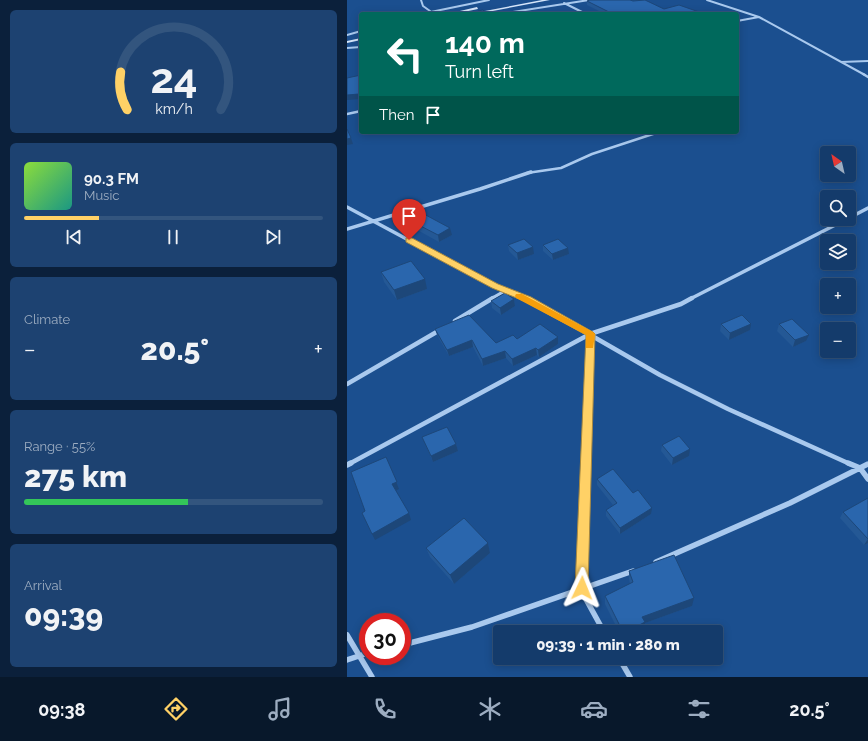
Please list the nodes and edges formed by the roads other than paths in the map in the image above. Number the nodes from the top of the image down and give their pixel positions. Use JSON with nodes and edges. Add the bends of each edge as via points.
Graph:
{"nodes":[{"id":1,"x":421,"y":0,"type":"edge"},
{"id":2,"x":489,"y":0,"type":"edge"},
{"id":3,"x":523,"y":0,"type":"edge"},
{"id":4,"x":548,"y":0,"type":"edge"},
{"id":5,"x":589,"y":0,"type":"edge"},
{"id":6,"x":707,"y":0,"type":"edge"},
{"id":7,"x":564,"y":3,"type":"junction"},
{"id":8,"x":430,"y":11,"type":"junction"},
{"id":9,"x":427,"y":12,"type":"edge"},
{"id":10,"x":460,"y":12,"type":"edge"},
{"id":11,"x":482,"y":12,"type":"edge"},
{"id":12,"x":512,"y":12,"type":"edge"},
{"id":13,"x":582,"y":12,"type":"edge"},
{"id":14,"x":759,"y":17,"type":"junction"},
{"id":15,"x":739,"y":21,"type":"edge"},
{"id":16,"x":359,"y":32,"type":"edge"},
{"id":17,"x":347,"y":35,"type":"edge"},
{"id":18,"x":359,"y":38,"type":"edge"},
{"id":19,"x":347,"y":41,"type":"edge"},
{"id":20,"x":359,"y":47,"type":"edge"},
{"id":21,"x":347,"y":48,"type":"edge"},
{"id":22,"x":868,"y":61,"type":"edge"},
{"id":23,"x":840,"y":62,"type":"junction"},
{"id":24,"x":868,"y":77,"type":"edge"},
{"id":25,"x":359,"y":111,"type":"edge"},
{"id":26,"x":347,"y":114,"type":"edge"},
{"id":27,"x":653,"y":134,"type":"edge"},
{"id":28,"x":347,"y":207,"type":"edge"},
{"id":29,"x":868,"y":208,"type":"edge"},
{"id":30,"x":856,"y":215,"type":"edge"},
{"id":31,"x":371,"y":221,"type":"junction"},
{"id":32,"x":834,"y":226,"type":"edge"},
{"id":33,"x":347,"y":229,"type":"edge"},
{"id":34,"x":505,"y":290,"type":"junction"},
{"id":35,"x":451,"y":324,"type":"edge"},
{"id":36,"x":444,"y":328,"type":"edge"},
{"id":37,"x":590,"y":334,"type":"junction"},
{"id":38,"x":347,"y":384,"type":"edge"},
{"id":39,"x":868,"y":464,"type":"edge"},
{"id":40,"x":347,"y":465,"type":"edge"},
{"id":41,"x":860,"y":468,"type":"junction"},
{"id":42,"x":868,"y":479,"type":"edge"},
{"id":43,"x":652,"y":563,"type":"edge"},
{"id":44,"x":638,"y":569,"type":"edge"},
{"id":45,"x":582,"y":588,"type":"junction"},
{"id":46,"x":600,"y":625,"type":"edge"},
{"id":47,"x":347,"y":634,"type":"edge"},
{"id":48,"x":411,"y":643,"type":"edge"},
{"id":49,"x":359,"y":653,"type":"edge"},
{"id":50,"x":359,"y":655,"type":"edge"},
{"id":51,"x":347,"y":660,"type":"edge"},
{"id":52,"x":365,"y":665,"type":"edge"},
{"id":53,"x":623,"y":665,"type":"edge"},
{"id":54,"x":372,"y":677,"type":"edge"},
{"id":55,"x":630,"y":677,"type":"edge"}],
"edges":[{"from":1,"to":8,"type":"street","via":[[423,6]]},
{"from":2,"to":8,"type":"street"},
{"from":3,"to":10,"type":"main road"},
{"from":4,"to":11,"type":"main road"},
{"from":5,"to":7,"type":"street"},
{"from":6,"to":14,"type":"street"},
{"from":7,"to":12,"type":"street"},
{"from":7,"to":13,"type":"street"},
{"from":8,"to":9,"type":"street"},
{"from":14,"to":15,"type":"street"},
{"from":14,"to":23,"type":"street"},
{"from":16,"to":17,"type":"street"},
{"from":18,"to":19,"type":"main road"},
{"from":20,"to":21,"type":"street"},
{"from":22,"to":23,"type":"street"},
{"from":23,"to":24,"type":"street"},
{"from":25,"to":26,"type":"street"},
{"from":27,"to":31,"type":"street","via":[[592,154],[561,168],[529,172]]},
{"from":28,"to":31,"type":"street"},
{"from":29,"to":30,"type":"street"},
{"from":31,"to":33,"type":"street"},
{"from":31,"to":34,"type":"street"},
{"from":32,"to":37,"type":"street","via":[[681,304]]},
{"from":34,"to":35,"type":"street"},
{"from":34,"to":37,"type":"street","via":[[527,299]]},
{"from":36,"to":38,"type":"street"},
{"from":37,"to":40,"type":"street"},
{"from":37,"to":41,"type":"street","via":[[660,375],[728,410]]},
{"from":37,"to":45,"type":"street"},
{"from":39,"to":41,"type":"street"},
{"from":41,"to":42,"type":"street"},
{"from":41,"to":43,"type":"street","via":[[809,494]]},
{"from":44,"to":45,"type":"street"},
{"from":45,"to":46,"type":"street"},
{"from":45,"to":48,"type":"street","via":[[472,627]]},
{"from":47,"to":49,"type":"street"},
{"from":50,"to":51,"type":"street"},
{"from":52,"to":54,"type":"street"},
{"from":53,"to":55,"type":"street"}]}
